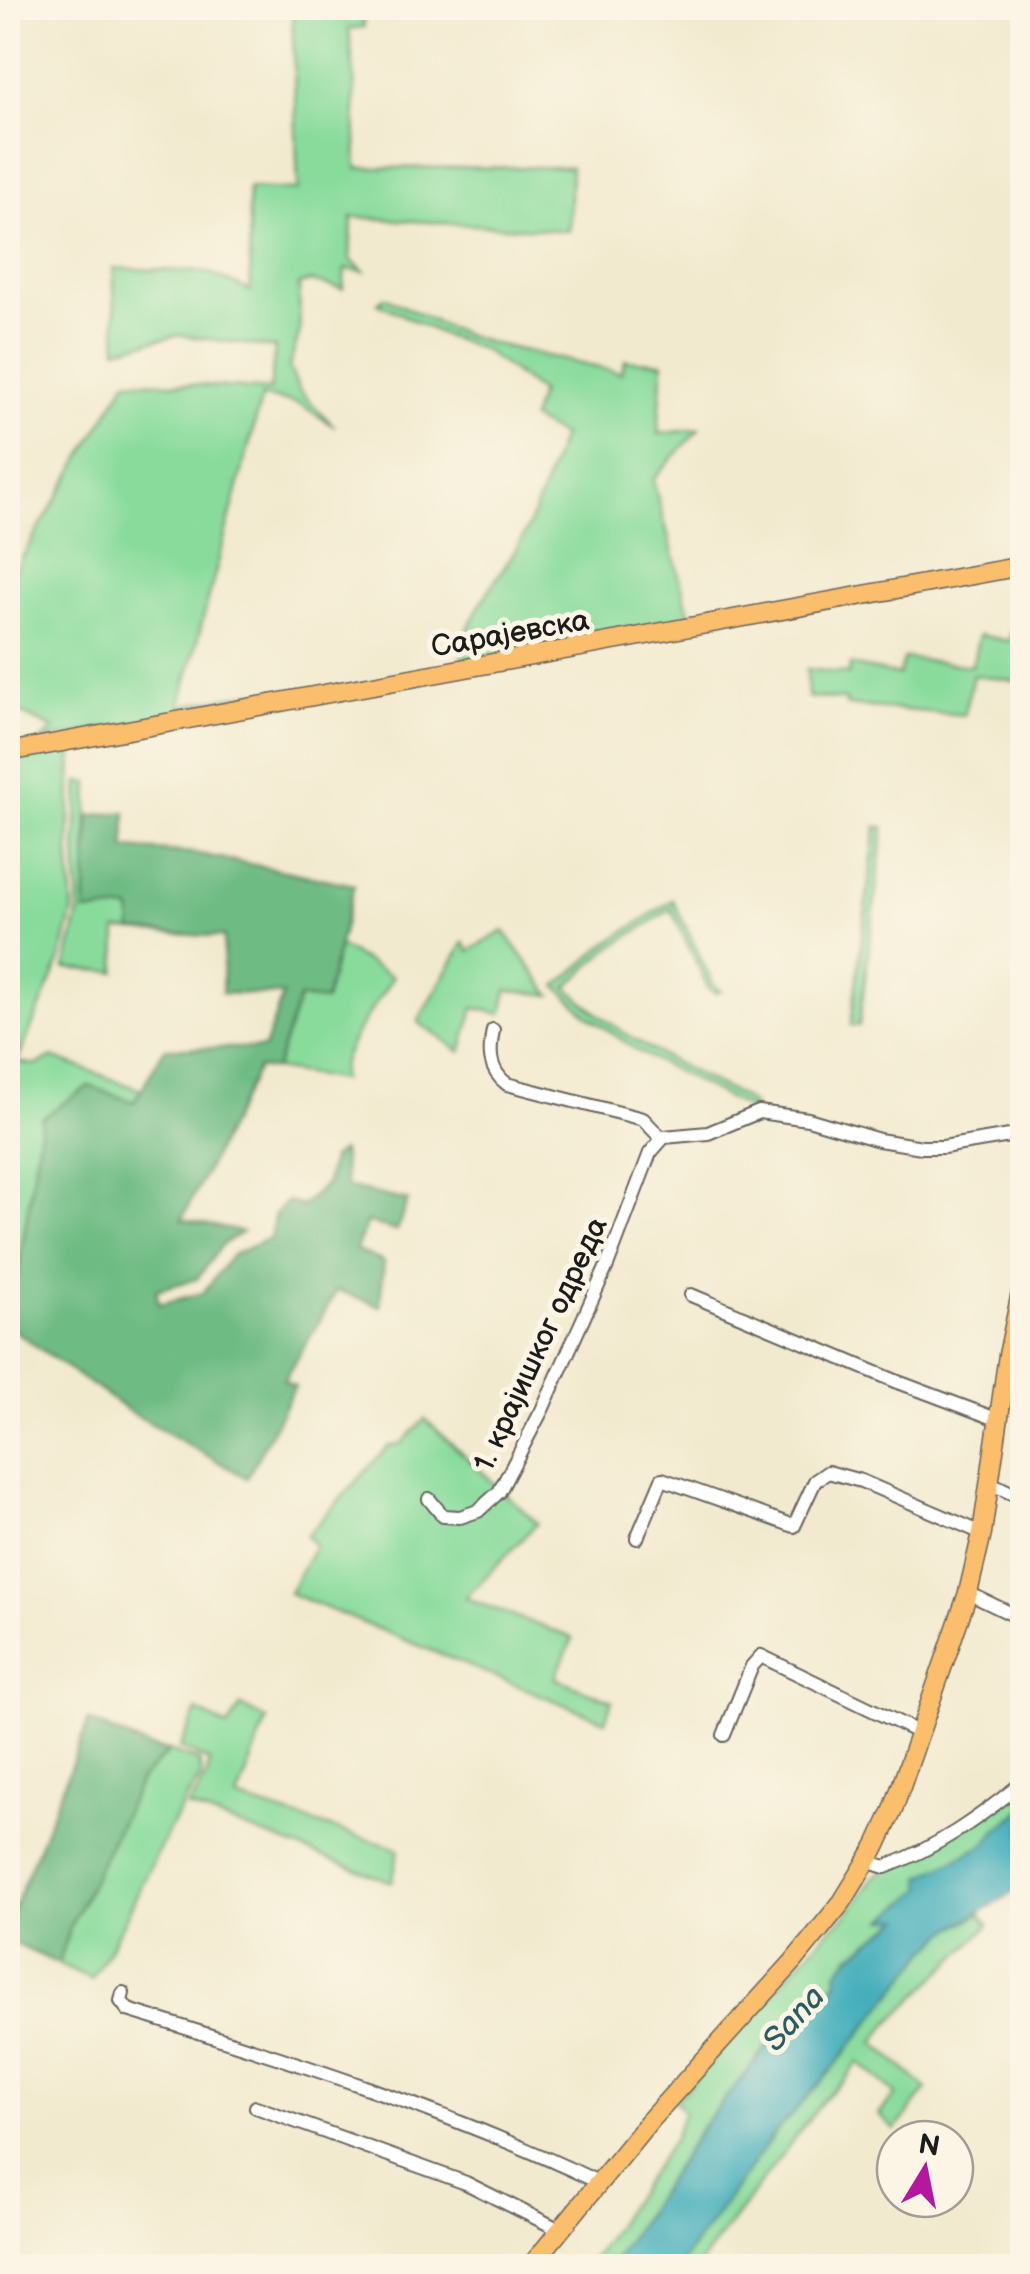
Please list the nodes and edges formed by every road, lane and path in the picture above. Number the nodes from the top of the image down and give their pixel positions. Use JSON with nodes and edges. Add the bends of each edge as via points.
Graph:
{"nodes":[{"id":1,"x":1022,"y":566,"type":"edge"},
{"id":2,"x":8,"y":752,"type":"edge"},
{"id":3,"x":493,"y":1030,"type":"dead end"},
{"id":4,"x":1022,"y":1038,"type":"edge"},
{"id":5,"x":1022,"y":1134,"type":"edge"},
{"id":6,"x":662,"y":1140,"type":"junction"},
{"id":7,"x":1022,"y":1288,"type":"edge"},
{"id":8,"x":691,"y":1295,"type":"dead end"},
{"id":9,"x":1017,"y":1339,"type":"edge"},
{"id":10,"x":998,"y":1420,"type":"junction"},
{"id":11,"x":990,"y":1483,"type":"junction"},
{"id":12,"x":1022,"y":1498,"type":"edge"},
{"id":13,"x":429,"y":1499,"type":"dead end"},
{"id":14,"x":982,"y":1534,"type":"junction"},
{"id":15,"x":637,"y":1538,"type":"dead end"},
{"id":16,"x":968,"y":1593,"type":"junction"},
{"id":17,"x":1022,"y":1619,"type":"edge"},
{"id":18,"x":920,"y":1732,"type":"junction"},
{"id":19,"x":724,"y":1735,"type":"dead end"},
{"id":20,"x":1022,"y":1783,"type":"edge"},
{"id":21,"x":868,"y":1862,"type":"junction"},
{"id":22,"x":123,"y":1994,"type":"dead end"},
{"id":23,"x":256,"y":2107,"type":"dead end"},
{"id":24,"x":598,"y":2182,"type":"junction"},
{"id":25,"x":560,"y":2230,"type":"junction"},
{"id":26,"x":532,"y":2266,"type":"edge"}],
"edges":[{"from":1,"to":2,"type":"main road","name":"Сарајевска"},
{"from":3,"to":6,"type":"street","via":[[490,1061],[507,1084],[643,1119]]},
{"from":4,"to":5,"type":"street"},
{"from":5,"to":6,"type":"street","via":[[922,1147],[759,1112],[708,1133]]},
{"from":6,"to":13,"type":"street","name":"1. крајишког одреда","via":[[645,1165],[542,1410],[498,1492],[460,1518],[443,1516]]},
{"from":7,"to":9,"type":"main road"},
{"from":8,"to":10,"type":"street"},
{"from":9,"to":10,"type":"main road"},
{"from":10,"to":11,"type":"main road"},
{"from":11,"to":12,"type":"street"},
{"from":11,"to":14,"type":"main road"},
{"from":14,"to":15,"type":"street","via":[[828,1472],[815,1480],[794,1526],[662,1479]]},
{"from":14,"to":16,"type":"main road"},
{"from":16,"to":17,"type":"street"},
{"from":16,"to":18,"type":"main road"},
{"from":18,"to":19,"type":"street","via":[[761,1656]]},
{"from":18,"to":21,"type":"main road"},
{"from":20,"to":21,"type":"street","via":[[967,1826],[904,1859],[882,1867]]},
{"from":21,"to":24,"type":"main road","via":[[842,1902]]},
{"from":22,"to":24,"type":"street","via":[[128,2010],[486,2131]]},
{"from":23,"to":25,"type":"street","via":[[466,2183]]},
{"from":24,"to":25,"type":"main road"},
{"from":25,"to":26,"type":"main road"}]}
